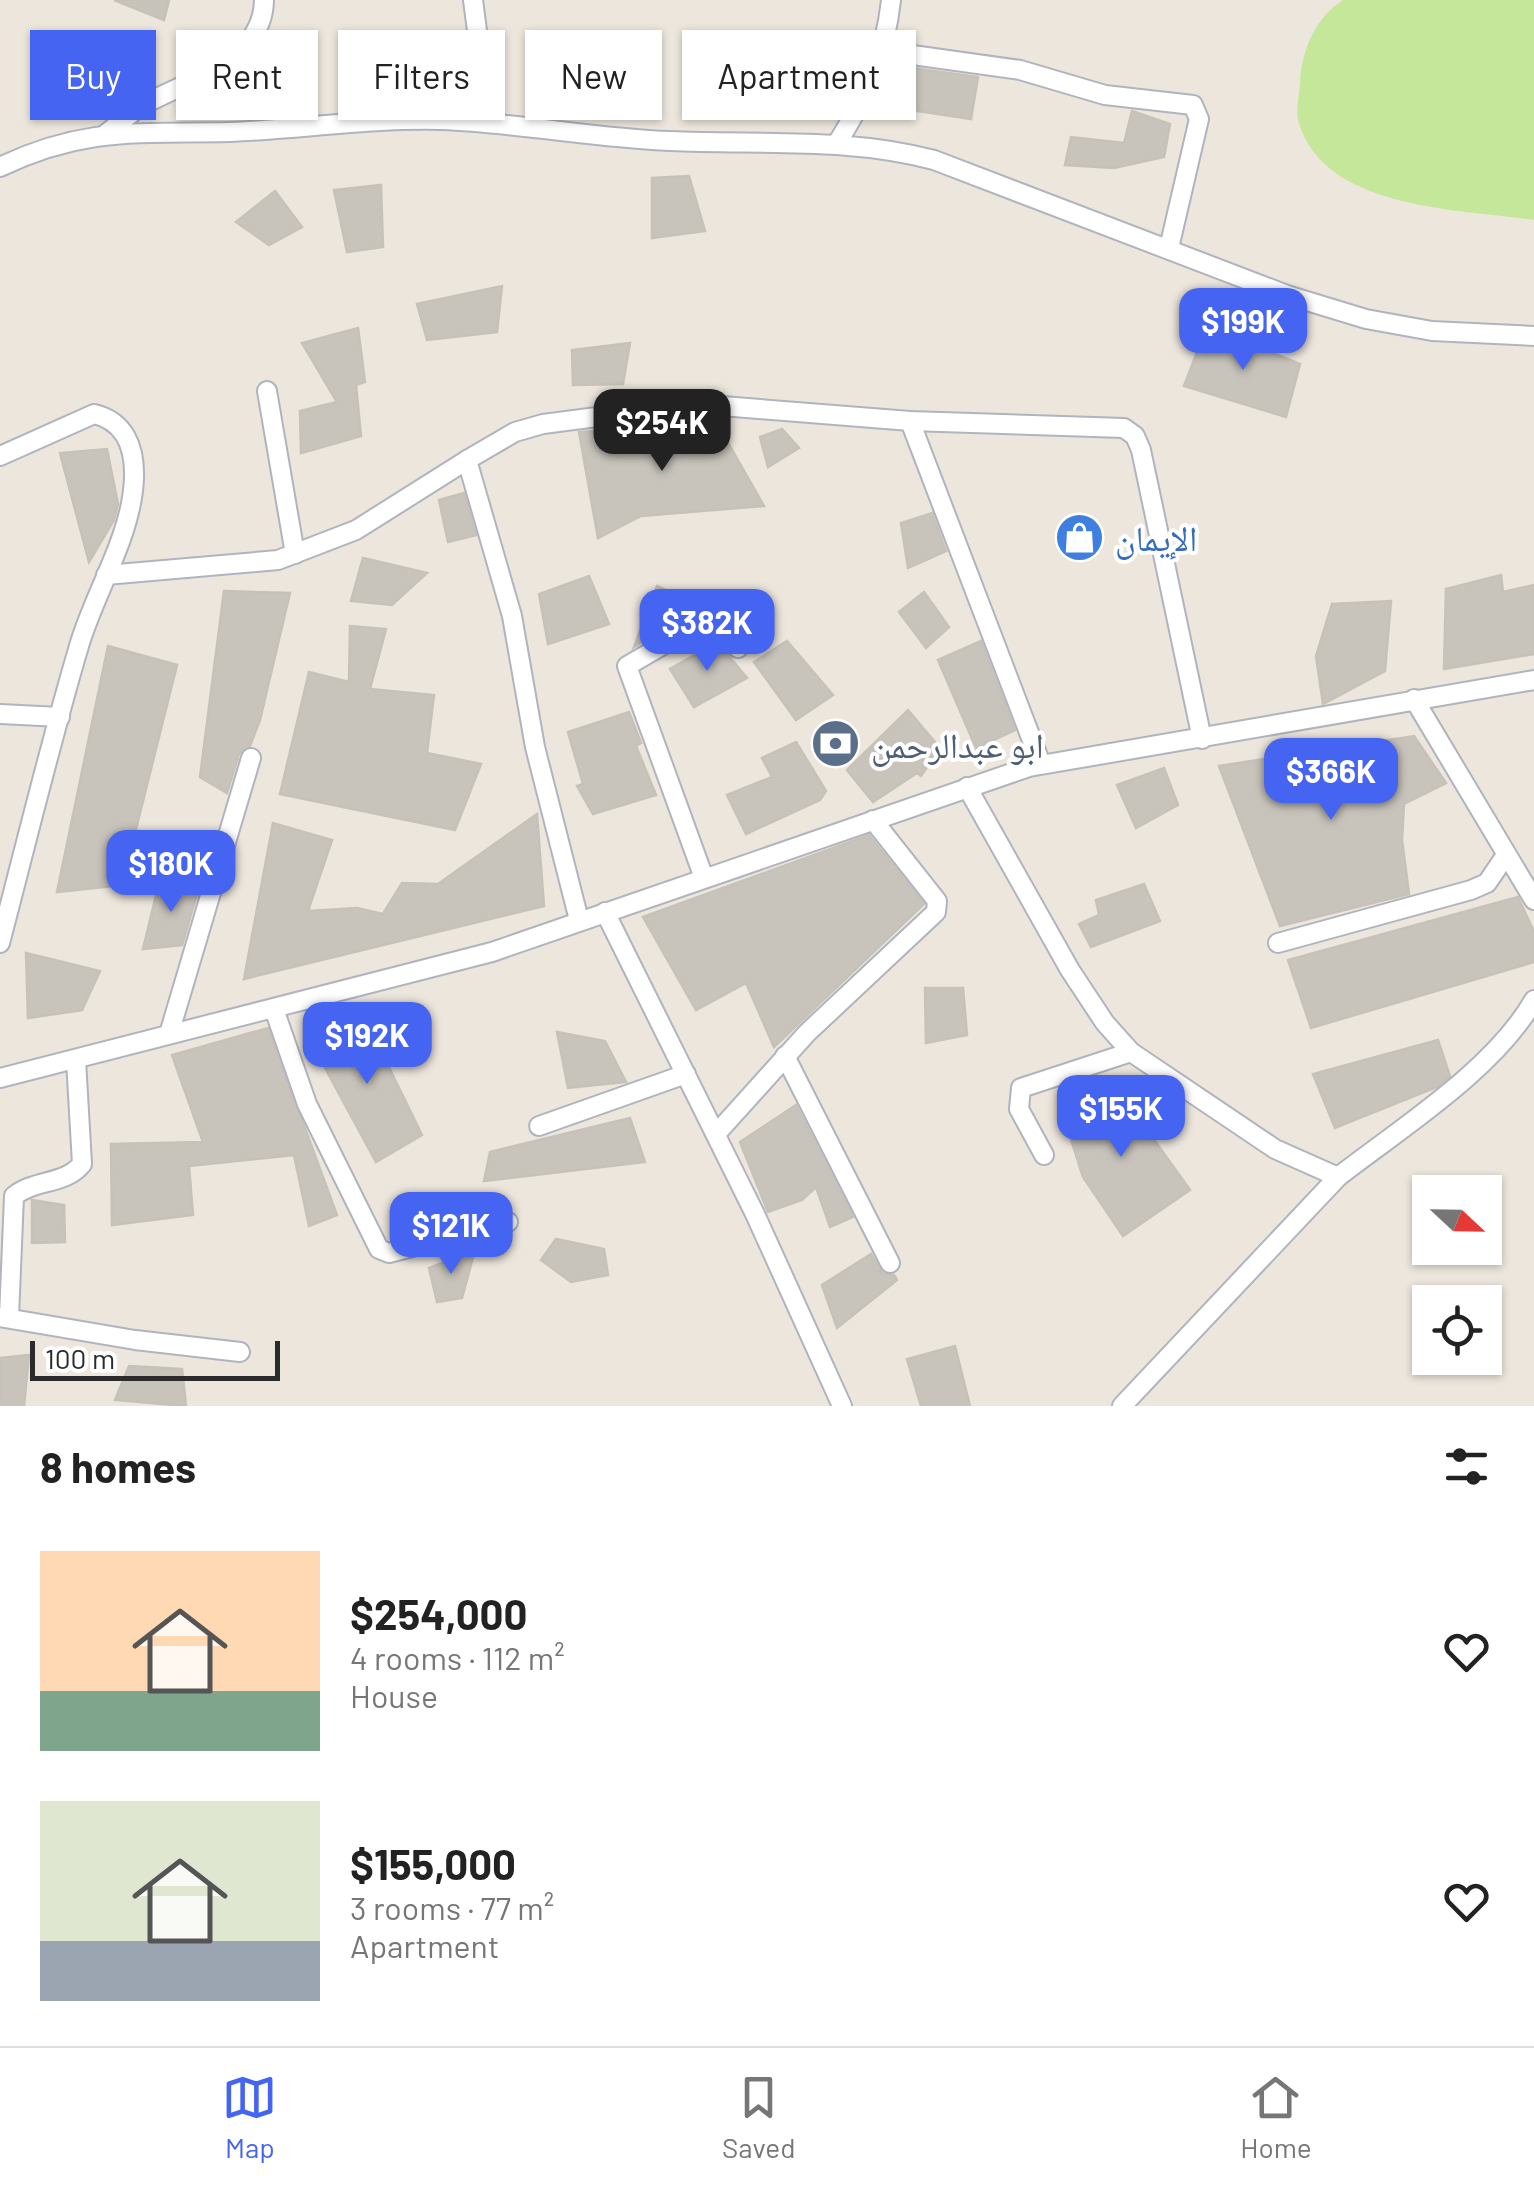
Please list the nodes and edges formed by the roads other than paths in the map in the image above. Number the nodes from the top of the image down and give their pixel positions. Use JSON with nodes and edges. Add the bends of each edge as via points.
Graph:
{"nodes":[{"id":1,"x":264,"y":0,"type":"edge"},
{"id":2,"x":473,"y":0,"type":"edge"},
{"id":3,"x":891,"y":0,"type":"edge"},
{"id":4,"x":887,"y":30,"type":"edge"},
{"id":5,"x":916,"y":55,"type":"edge"},
{"id":6,"x":852,"y":120,"type":"edge"},
{"id":7,"x":489,"y":122,"type":"junction"},
{"id":8,"x":107,"y":133,"type":"junction"},
{"id":9,"x":836,"y":145,"type":"junction"},
{"id":10,"x":0,"y":166,"type":"edge"},
{"id":11,"x":1169,"y":248,"type":"junction"},
{"id":12,"x":1534,"y":336,"type":"edge"},
{"id":13,"x":267,"y":390,"type":"dead end"},
{"id":14,"x":910,"y":421,"type":"junction"},
{"id":15,"x":0,"y":456,"type":"edge"},
{"id":16,"x":468,"y":460,"type":"junction"},
{"id":17,"x":295,"y":554,"type":"junction"},
{"id":18,"x":106,"y":575,"type":"junction"},
{"id":19,"x":738,"y":648,"type":"dead end"},
{"id":20,"x":1534,"y":680,"type":"edge"},
{"id":21,"x":1414,"y":699,"type":"junction"},
{"id":22,"x":0,"y":714,"type":"edge"},
{"id":23,"x":60,"y":717,"type":"junction"},
{"id":24,"x":1202,"y":739,"type":"junction"},
{"id":25,"x":251,"y":758,"type":"dead end"},
{"id":26,"x":1040,"y":764,"type":"junction"},
{"id":27,"x":967,"y":786,"type":"junction"},
{"id":28,"x":873,"y":820,"type":"junction"},
{"id":29,"x":1506,"y":856,"type":"junction"},
{"id":30,"x":704,"y":878,"type":"junction"},
{"id":31,"x":1533,"y":896,"type":"edge"},
{"id":32,"x":605,"y":912,"type":"junction"},
{"id":33,"x":579,"y":920,"type":"junction"},
{"id":34,"x":1278,"y":942,"type":"dead end"},
{"id":35,"x":0,"y":943,"type":"edge"},
{"id":36,"x":1534,"y":1000,"type":"edge"},
{"id":37,"x":274,"y":1009,"type":"junction"},
{"id":38,"x":169,"y":1034,"type":"junction"},
{"id":39,"x":1131,"y":1052,"type":"junction"},
{"id":40,"x":785,"y":1056,"type":"junction"},
{"id":41,"x":76,"y":1060,"type":"junction"},
{"id":42,"x":686,"y":1074,"type":"junction"},
{"id":43,"x":0,"y":1078,"type":"edge"},
{"id":44,"x":539,"y":1126,"type":"dead end"},
{"id":45,"x":716,"y":1134,"type":"junction"},
{"id":46,"x":1044,"y":1155,"type":"dead end"},
{"id":47,"x":1338,"y":1177,"type":"junction"},
{"id":48,"x":508,"y":1222,"type":"dead end"},
{"id":49,"x":890,"y":1263,"type":"dead end"},
{"id":50,"x":5,"y":1317,"type":"edge"},
{"id":51,"x":240,"y":1352,"type":"dead end"},
{"id":52,"x":842,"y":1406,"type":"edge"},
{"id":53,"x":1122,"y":1406,"type":"edge"}],
"edges":[{"from":1,"to":8,"type":"street","via":[[261,22],[240,52],[143,105]]},
{"from":2,"to":7,"type":"street"},
{"from":3,"to":4,"type":"street"},
{"from":5,"to":11,"type":"street","via":[[1193,106],[1199,119]]},
{"from":6,"to":9,"type":"street"},
{"from":7,"to":8,"type":"street"},
{"from":7,"to":9,"type":"street","via":[[667,141]]},
{"from":8,"to":10,"type":"street"},
{"from":9,"to":11,"type":"street","via":[[934,160]]},
{"from":11,"to":12,"type":"street","via":[[1366,319]]},
{"from":13,"to":17,"type":"street"},
{"from":14,"to":16,"type":"street","via":[[753,406],[642,408],[515,432]]},
{"from":14,"to":24,"type":"street","via":[[1118,427],[1135,436]]},
{"from":14,"to":26,"type":"street"},
{"from":15,"to":18,"type":"street","via":[[94,414],[119,426],[130,442],[134,482]]},
{"from":16,"to":17,"type":"street","via":[[356,530]]},
{"from":16,"to":33,"type":"street","via":[[512,616],[535,746]]},
{"from":17,"to":18,"type":"street","via":[[249,566]]},
{"from":18,"to":23,"type":"street"},
{"from":19,"to":30,"type":"street","via":[[706,620],[627,666]]},
{"from":20,"to":21,"type":"street"},
{"from":21,"to":24,"type":"street"},
{"from":21,"to":29,"type":"street"},
{"from":22,"to":23,"type":"street"},
{"from":23,"to":35,"type":"street"},
{"from":24,"to":26,"type":"street"},
{"from":25,"to":38,"type":"street"},
{"from":26,"to":27,"type":"street"},
{"from":27,"to":28,"type":"street"},
{"from":27,"to":39,"type":"street","via":[[1070,970]]},
{"from":28,"to":30,"type":"street"},
{"from":28,"to":40,"type":"street","via":[[937,901],[936,912]]},
{"from":29,"to":31,"type":"street"},
{"from":29,"to":34,"type":"street","via":[[1487,883],[1472,890]]},
{"from":30,"to":32,"type":"street"},
{"from":32,"to":33,"type":"street"},
{"from":32,"to":42,"type":"street"},
{"from":33,"to":37,"type":"street","via":[[492,952]]},
{"from":36,"to":47,"type":"street","via":[[1511,1034],[1447,1092]]},
{"from":37,"to":38,"type":"street"},
{"from":37,"to":48,"type":"street","via":[[307,1104],[379,1249],[388,1253]]},
{"from":38,"to":41,"type":"street"},
{"from":39,"to":46,"type":"street","via":[[1021,1088],[1019,1109]]},
{"from":39,"to":47,"type":"street","via":[[1275,1150]]},
{"from":40,"to":45,"type":"street"},
{"from":40,"to":49,"type":"street"},
{"from":41,"to":43,"type":"street"},
{"from":41,"to":50,"type":"street","via":[[82,1164],[72,1176],[14,1196]]},
{"from":42,"to":44,"type":"street"},
{"from":42,"to":45,"type":"street"},
{"from":45,"to":52,"type":"street"},
{"from":47,"to":53,"type":"street"},
{"from":50,"to":51,"type":"street"}]}
